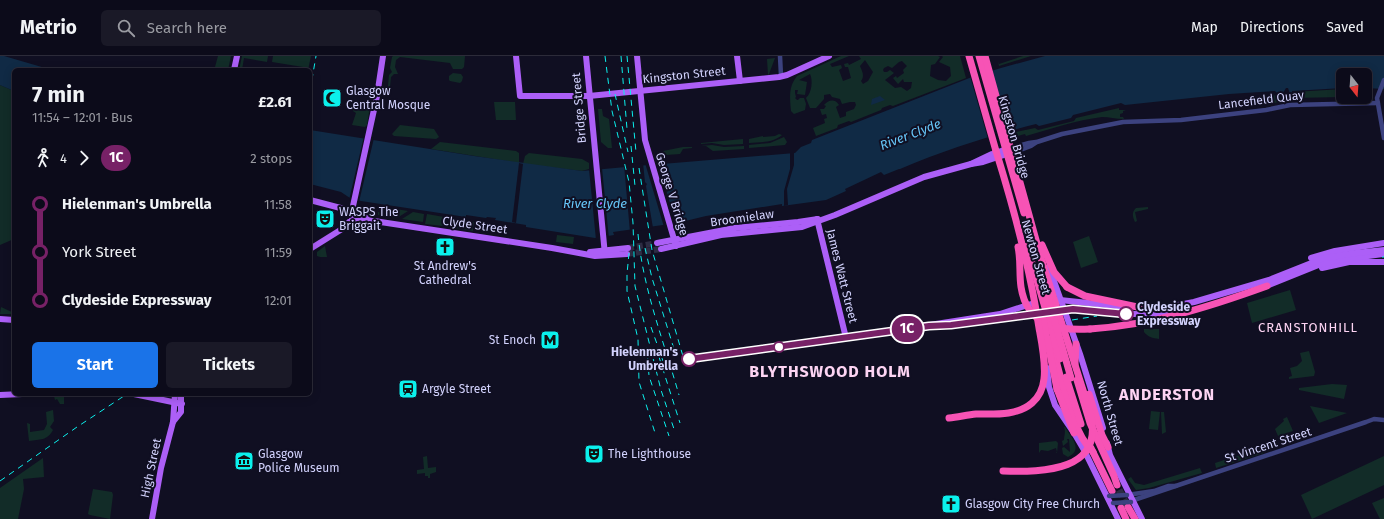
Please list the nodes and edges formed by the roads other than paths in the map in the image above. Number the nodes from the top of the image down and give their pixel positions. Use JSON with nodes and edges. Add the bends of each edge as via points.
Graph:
{"nodes":[{"id":1,"x":383,"y":56,"type":"edge"},
{"id":2,"x":516,"y":56,"type":"edge"},
{"id":3,"x":586,"y":56,"type":"edge"},
{"id":4,"x":637,"y":56,"type":"edge"},
{"id":5,"x":737,"y":56,"type":"edge"},
{"id":6,"x":780,"y":56,"type":"edge"},
{"id":7,"x":829,"y":56,"type":"edge"},
{"id":8,"x":969,"y":56,"type":"edge"},
{"id":9,"x":979,"y":56,"type":"edge"},
{"id":10,"x":985,"y":56,"type":"edge"},
{"id":11,"x":236,"y":58,"type":"edge"},
{"id":12,"x":234,"y":68,"type":"edge"},
{"id":13,"x":781,"y":76,"type":"junction"},
{"id":14,"x":1384,"y":80,"type":"edge"},
{"id":15,"x":740,"y":81,"type":"junction"},
{"id":16,"x":640,"y":91,"type":"junction"},
{"id":17,"x":589,"y":96,"type":"junction"},
{"id":18,"x":1378,"y":103,"type":"junction"},
{"id":19,"x":1384,"y":138,"type":"edge"},
{"id":20,"x":1011,"y":150,"type":"junction"},
{"id":21,"x":996,"y":154,"type":"junction"},
{"id":22,"x":1005,"y":179,"type":"junction"},
{"id":23,"x":312,"y":201,"type":"edge"},
{"id":24,"x":1026,"y":201,"type":"junction"},
{"id":25,"x":352,"y":211,"type":"junction"},
{"id":26,"x":817,"y":220,"type":"junction"},
{"id":27,"x":374,"y":221,"type":"junction"},
{"id":28,"x":350,"y":222,"type":"junction"},
{"id":29,"x":1027,"y":223,"type":"junction"},
{"id":30,"x":1019,"y":224,"type":"junction"},
{"id":31,"x":657,"y":243,"type":"tunnel mouth"},
{"id":32,"x":675,"y":243,"type":"junction"},
{"id":33,"x":1384,"y":243,"type":"edge"},
{"id":34,"x":312,"y":248,"type":"edge"},
{"id":35,"x":661,"y":249,"type":"tunnel mouth"},
{"id":36,"x":574,"y":251,"type":"junction"},
{"id":37,"x":627,"y":251,"type":"tunnel mouth"},
{"id":38,"x":1381,"y":252,"type":"edge"},
{"id":39,"x":604,"y":253,"type":"junction"},
{"id":40,"x":1384,"y":262,"type":"edge"},
{"id":41,"x":1277,"y":282,"type":"junction"},
{"id":42,"x":1268,"y":283,"type":"junction"},
{"id":43,"x":1062,"y":305,"type":"junction"},
{"id":44,"x":1039,"y":308,"type":"junction"},
{"id":45,"x":1147,"y":308,"type":"junction"},
{"id":46,"x":1083,"y":309,"type":"junction"},
{"id":47,"x":1027,"y":315,"type":"junction"},
{"id":48,"x":0,"y":319,"type":"edge"},
{"id":49,"x":12,"y":320,"type":"edge"},
{"id":50,"x":1065,"y":324,"type":"junction"},
{"id":51,"x":929,"y":326,"type":"junction"},
{"id":52,"x":1039,"y":327,"type":"junction"},
{"id":53,"x":1076,"y":344,"type":"junction"},
{"id":54,"x":1068,"y":377,"type":"junction"},
{"id":55,"x":12,"y":394,"type":"edge"},
{"id":56,"x":0,"y":395,"type":"edge"},
{"id":57,"x":143,"y":396,"type":"edge"},
{"id":58,"x":175,"y":396,"type":"edge"},
{"id":59,"x":180,"y":396,"type":"edge"},
{"id":60,"x":174,"y":403,"type":"junction"},
{"id":61,"x":182,"y":404,"type":"junction"},
{"id":62,"x":1090,"y":412,"type":"junction"},
{"id":63,"x":949,"y":418,"type":"dead end"},
{"id":64,"x":1384,"y":420,"type":"edge"},
{"id":65,"x":173,"y":422,"type":"junction"},
{"id":66,"x":1074,"y":433,"type":"junction"},
{"id":67,"x":1108,"y":447,"type":"junction"},
{"id":68,"x":1093,"y":452,"type":"junction"},
{"id":69,"x":1003,"y":471,"type":"dead end"},
{"id":70,"x":1176,"y":486,"type":"junction"},
{"id":71,"x":1113,"y":492,"type":"junction"},
{"id":72,"x":1128,"y":494,"type":"junction"},
{"id":73,"x":1112,"y":504,"type":"junction"},
{"id":74,"x":1128,"y":504,"type":"junction"},
{"id":75,"x":152,"y":519,"type":"edge"},
{"id":76,"x":1118,"y":519,"type":"edge"},
{"id":77,"x":1126,"y":519,"type":"edge"},
{"id":78,"x":1134,"y":519,"type":"edge"},
{"id":79,"x":1142,"y":519,"type":"edge"}],
"edges":[{"from":1,"to":25,"type":"main road"},
{"from":2,"to":17,"type":"main road","name":"Kingston Street","via":[[520,96]]},
{"from":3,"to":17,"type":"main road","name":"Bridge Street"},
{"from":4,"to":16,"type":"main road","name":"George V Bridge"},
{"from":5,"to":15,"type":"main road"},
{"from":6,"to":13,"type":"street"},
{"from":7,"to":13,"type":"main road","name":"Kingston Street"},
{"from":8,"to":21,"type":"highway","name":"Kingston Bridge"},
{"from":9,"to":29,"type":"highway","name":"Kingston Bridge","bridge":true},
{"from":10,"to":24,"type":"highway","bridge":true},
{"from":11,"to":12,"type":"main road"},
{"from":13,"to":15,"type":"main road","name":"Kingston Street"},
{"from":14,"to":18,"type":"street","via":[[1377,98]]},
{"from":15,"to":16,"type":"main road","name":"Kingston Street"},
{"from":16,"to":17,"type":"main road","name":"Kingston Street"},
{"from":16,"to":32,"type":"main road","name":"George V Bridge","via":[[645,140]]},
{"from":17,"to":39,"type":"main road","name":"Bridge Street"},
{"from":18,"to":19,"type":"street"},
{"from":18,"to":20,"type":"street","name":"Lancefield Quay","via":[[1296,104],[1189,119],[1110,124],[1029,142]]},
{"from":20,"to":21,"type":"main road","name":"Broomielaw"},
{"from":20,"to":43,"type":"main road","name":"North Street"},
{"from":21,"to":22,"type":"highway","bridge":true},
{"from":21,"to":26,"type":"main road","name":"Broomielaw","via":[[912,181]]},
{"from":21,"to":42,"type":"highway","bridge":true,"via":[[1018,242],[1023,295],[1029,308],[1038,318],[1055,328],[1084,330],[1143,323],[1225,301]]},
{"from":21,"to":44,"type":"main road","name":"Newton Street"},
{"from":22,"to":30,"type":"highway","bridge":true},
{"from":22,"to":63,"type":"highway","bridge":true,"via":[[1034,295],[1044,364],[1043,383],[1034,400],[1022,409]]},
{"from":23,"to":25,"type":"main road","name":"Clyde Street"},
{"from":24,"to":45,"type":"highway","bridge":true,"via":[[1050,265],[1067,287],[1085,296]]},
{"from":24,"to":50,"type":"highway","bridge":true,"via":[[1041,258]]},
{"from":25,"to":27,"type":"main road","name":"Clyde Street"},
{"from":25,"to":28,"type":"main road"},
{"from":26,"to":32,"type":"main road","name":"Broomielaw","via":[[798,228],[721,235]]},
{"from":26,"to":51,"type":"main road","name":"James Watt Street","via":[[846,338]]},
{"from":27,"to":28,"type":"main road","name":"Clyde Street"},
{"from":27,"to":36,"type":"main road","name":"Clyde Street"},
{"from":28,"to":34,"type":"main road"},
{"from":29,"to":54,"type":"highway","bridge":true},
{"from":29,"to":62,"type":"highway","bridge":true},
{"from":30,"to":54,"type":"highway","bridge":true},
{"from":30,"to":66,"type":"highway","bridge":true,"via":[[1037,293],[1057,390]]},
{"from":31,"to":32,"type":"main road","name":"Broomielaw"},
{"from":32,"to":35,"type":"main road","name":"Broomielaw"},
{"from":33,"to":42,"type":"main road","via":[[1322,254]]},
{"from":36,"to":39,"type":"main road","name":"Clyde Street"},
{"from":36,"to":39,"type":"main road","name":"Clyde Street","via":[[586,254]]},
{"from":37,"to":39,"type":"main road"},
{"from":38,"to":41,"type":"main road","via":[[1321,264]]},
{"from":38,"to":42,"type":"main road","via":[[1324,258]]},
{"from":40,"to":41,"type":"main road","via":[[1348,262]]},
{"from":41,"to":42,"type":"main road"},
{"from":42,"to":45,"type":"main road","via":[[1172,307]]},
{"from":42,"to":46,"type":"main road","via":[[1168,314],[1132,314]]},
{"from":43,"to":44,"type":"main road"},
{"from":43,"to":44,"type":"main road"},
{"from":43,"to":45,"type":"main road"},
{"from":43,"to":46,"type":"main road"},
{"from":43,"to":50,"type":"main road","name":"North Street"},
{"from":44,"to":47,"type":"main road"},
{"from":44,"to":51,"type":"main road"},
{"from":44,"to":52,"type":"main road","name":"Newton Street"},
{"from":44,"to":68,"type":"highway","via":[[1070,409],[1087,446]]},
{"from":46,"to":50,"type":"main road","via":[[1073,313]]},
{"from":47,"to":51,"type":"main road"},
{"from":47,"to":52,"type":"main road"},
{"from":48,"to":49,"type":"main road"},
{"from":50,"to":53,"type":"main road","name":"North Street"},
{"from":50,"to":62,"type":"highway","bridge":true},
{"from":50,"to":67,"type":"highway","bridge":true},
{"from":52,"to":66,"type":"main road","name":"Newton Street","via":[[1052,395]]},
{"from":53,"to":67,"type":"main road","name":"North Street"},
{"from":53,"to":71,"type":"highway","via":[[1075,375],[1090,424],[1114,476]]},
{"from":54,"to":68,"type":"highway","via":[[1082,427]]},
{"from":54,"to":71,"type":"highway"},
{"from":55,"to":56,"type":"main road"},
{"from":57,"to":60,"type":"main road"},
{"from":58,"to":60,"type":"main road","name":"High Street"},
{"from":59,"to":61,"type":"main road"},
{"from":60,"to":61,"type":"main road"},
{"from":60,"to":65,"type":"main road","name":"High Street"},
{"from":61,"to":65,"type":"main road","name":"High Street","via":[[180,413]]},
{"from":62,"to":69,"type":"highway","bridge":true,"via":[[1090,442],[1084,453],[1075,461],[1056,468]]},
{"from":64,"to":70,"type":"street","name":"St Vincent Street","via":[[1374,419]]},
{"from":65,"to":75,"type":"main road","name":"High Street"},
{"from":66,"to":71,"type":"main road","name":"Newton Street"},
{"from":67,"to":72,"type":"main road","name":"North Street"},
{"from":68,"to":71,"type":"highway"},
{"from":70,"to":72,"type":"street","name":"St Vincent Street"},
{"from":70,"to":74,"type":"street","name":"St Vincent Street"},
{"from":71,"to":72,"type":"street","name":"St Vincent Street","bridge":true},
{"from":71,"to":73,"type":"main road","name":"Newton Street"},
{"from":72,"to":74,"type":"main road","name":"North Street"},
{"from":73,"to":74,"type":"street","name":"St Vincent Street","bridge":true},
{"from":73,"to":76,"type":"main road","name":"Newton Street"},
{"from":74,"to":77,"type":"highway"},
{"from":74,"to":78,"type":"highway"},
{"from":74,"to":79,"type":"main road","name":"North Street"}]}
